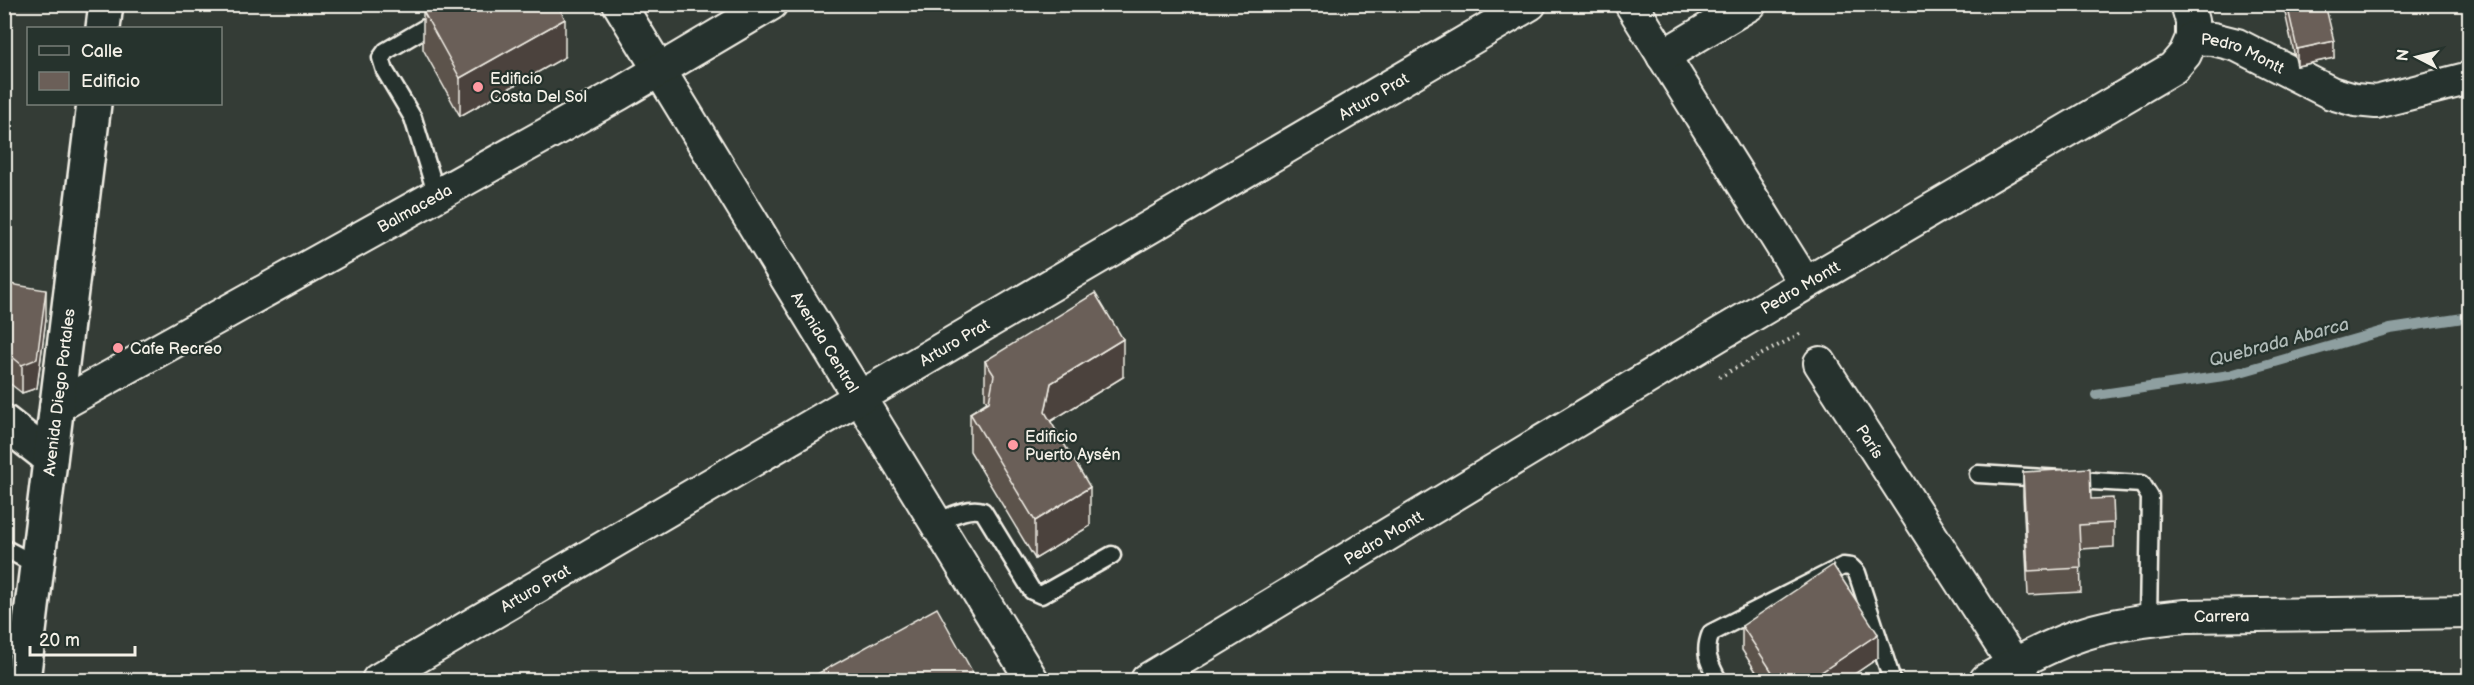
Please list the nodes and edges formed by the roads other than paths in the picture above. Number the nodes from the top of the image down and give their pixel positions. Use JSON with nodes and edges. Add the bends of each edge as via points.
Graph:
{"nodes":[{"id":1,"x":106,"y":4,"type":"edge"},
{"id":2,"x":466,"y":4,"type":"edge"},
{"id":3,"x":620,"y":4,"type":"edge"},
{"id":4,"x":771,"y":4,"type":"edge"},
{"id":5,"x":1530,"y":4,"type":"edge"},
{"id":6,"x":1631,"y":4,"type":"edge"},
{"id":7,"x":1750,"y":4,"type":"edge"},
{"id":8,"x":2187,"y":4,"type":"edge"},
{"id":9,"x":103,"y":27,"type":"edge"},
{"id":10,"x":2192,"y":38,"type":"junction"},
{"id":11,"x":1663,"y":56,"type":"junction"},
{"id":12,"x":660,"y":70,"type":"junction"},
{"id":13,"x":2469,"y":78,"type":"edge"},
{"id":14,"x":94,"y":105,"type":"edge"},
{"id":15,"x":436,"y":196,"type":"junction"},
{"id":16,"x":1805,"y":284,"type":"junction"},
{"id":17,"x":1820,"y":363,"type":"road end"},
{"id":18,"x":860,"y":398,"type":"junction"},
{"id":19,"x":56,"y":407,"type":"junction"},
{"id":20,"x":4,"y":422,"type":"edge"},
{"id":21,"x":50,"y":459,"type":"junction"},
{"id":22,"x":1978,"y":474,"type":"dead end"},
{"id":23,"x":935,"y":523,"type":"junction"},
{"id":24,"x":4,"y":548,"type":"edge"},
{"id":25,"x":1113,"y":555,"type":"dead end"},
{"id":26,"x":36,"y":565,"type":"junction"},
{"id":27,"x":2469,"y":612,"type":"edge"},
{"id":28,"x":2148,"y":620,"type":"junction"},
{"id":29,"x":2020,"y":672,"type":"edge"},
{"id":30,"x":390,"y":678,"type":"edge"},
{"id":31,"x":22,"y":681,"type":"edge"},
{"id":32,"x":1032,"y":681,"type":"edge"},
{"id":33,"x":1147,"y":681,"type":"edge"},
{"id":34,"x":1718,"y":681,"type":"edge"},
{"id":35,"x":1892,"y":681,"type":"edge"},
{"id":36,"x":1986,"y":681,"type":"edge"}],
"edges":[{"from":1,"to":9,"type":"street"},
{"from":2,"to":15,"type":"lane","via":[[381,58],[413,118]]},
{"from":3,"to":12,"type":"street","name":"Avenida Central"},
{"from":4,"to":12,"type":"street","name":"Balmaceda"},
{"from":5,"to":18,"type":"street","name":"Arturo Prat"},
{"from":6,"to":11,"type":"street"},
{"from":7,"to":11,"type":"street"},
{"from":8,"to":10,"type":"street"},
{"from":10,"to":13,"type":"street","name":"Pedro Montt","via":[[2237,45],[2331,93],[2355,99],[2376,102]]},
{"from":10,"to":16,"type":"street","name":"Pedro Montt","via":[[2173,68]]},
{"from":11,"to":16,"type":"street"},
{"from":12,"to":15,"type":"street","name":"Balmaceda"},
{"from":12,"to":18,"type":"street","name":"Avenida Central"},
{"from":14,"to":19,"type":"street","name":"Avenida Diego Portales"},
{"from":15,"to":19,"type":"street","name":"Balmaceda"},
{"from":16,"to":33,"type":"street","name":"Pedro Montt"},
{"from":17,"to":29,"type":"street","name":"París"},
{"from":18,"to":23,"type":"street","name":"Avenida Central"},
{"from":18,"to":30,"type":"street","name":"Arturo Prat"},
{"from":19,"to":21,"type":"street","name":"Avenida Diego Portales"},
{"from":20,"to":21,"type":"street"},
{"from":21,"to":26,"type":"street","name":"Avenida Diego Portales"},
{"from":22,"to":28,"type":"lane","via":[[2142,484],[2150,497]]},
{"from":23,"to":25,"type":"lane","via":[[960,513],[983,510],[1032,591],[1041,595]]},
{"from":23,"to":32,"type":"street","name":"Avenida Central"},
{"from":24,"to":26,"type":"lane"},
{"from":26,"to":31,"type":"street","name":"Avenida Diego Portales"},
{"from":27,"to":28,"type":"street","name":"Carrera","via":[[2186,616]]},
{"from":28,"to":29,"type":"street","name":"Carrera","via":[[2086,633]]},
{"from":29,"to":36,"type":"street","name":"Carrera"},
{"from":34,"to":35,"type":"lane","via":[[1706,656],[1711,633],[1843,566],[1857,573]]}]}
